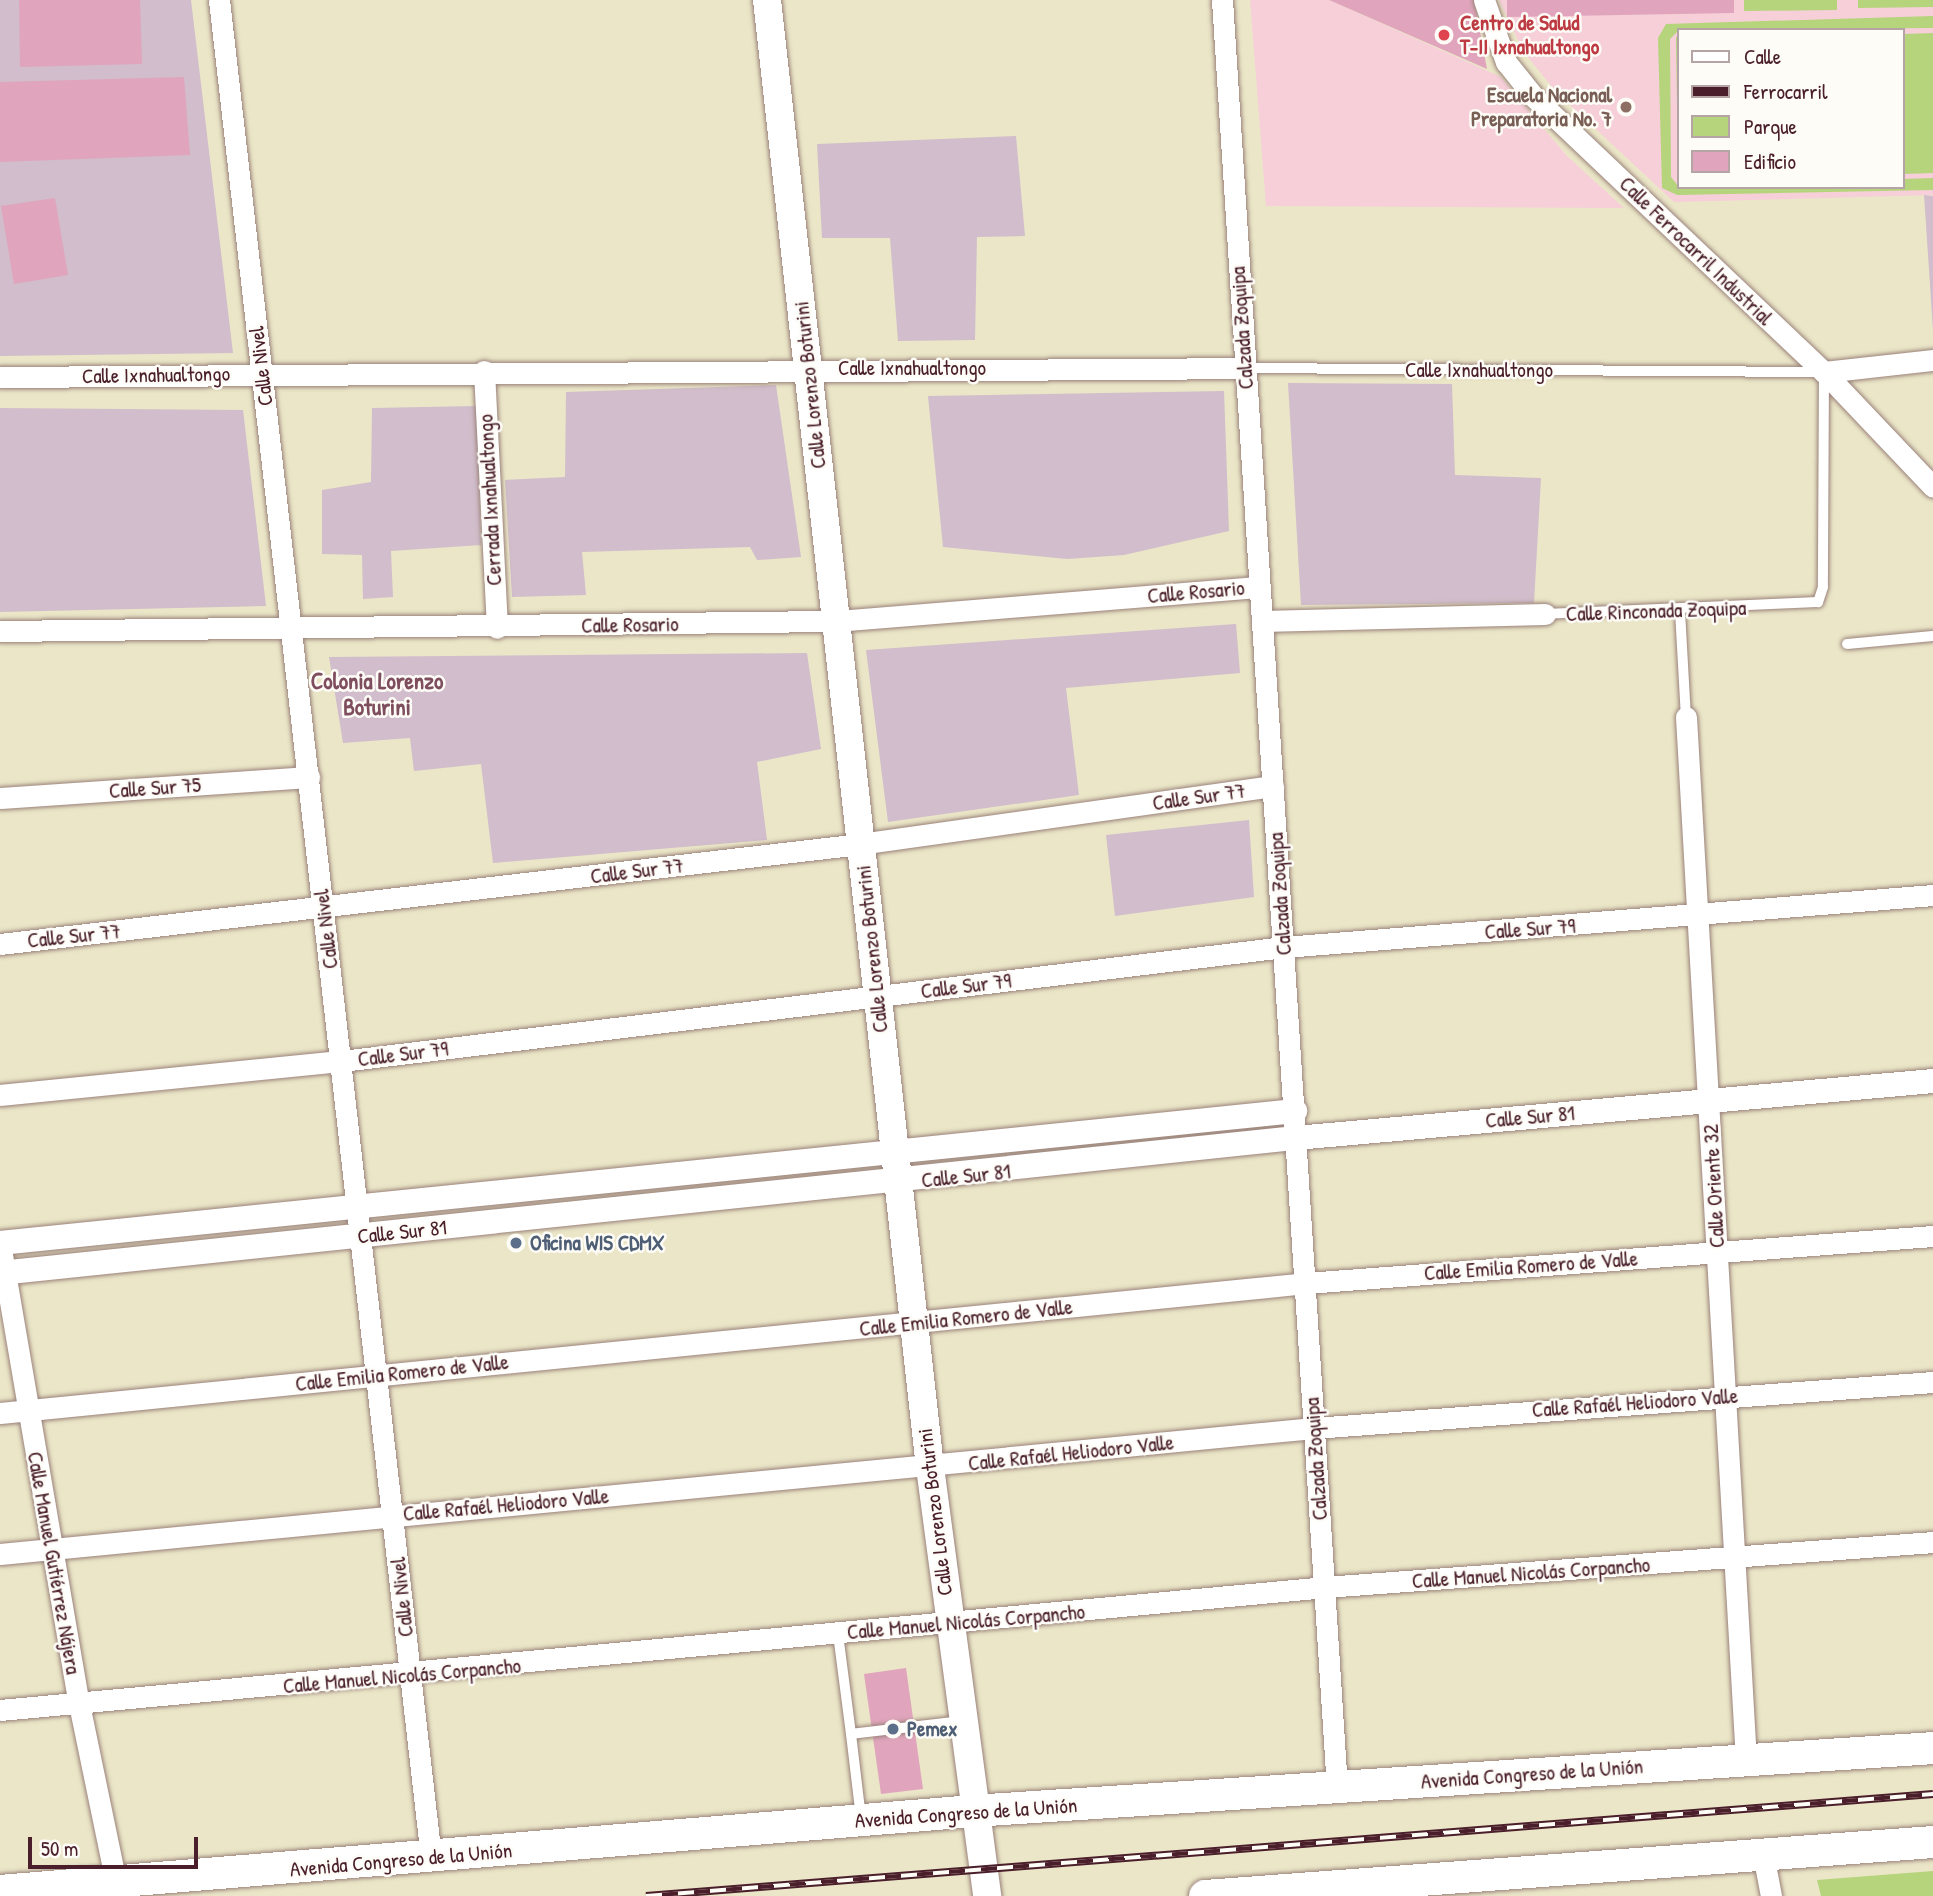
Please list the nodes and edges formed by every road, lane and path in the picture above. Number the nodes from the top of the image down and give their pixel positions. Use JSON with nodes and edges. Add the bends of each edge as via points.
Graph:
{"nodes":[{"id":1,"x":219,"y":0,"type":"edge"},
{"id":2,"x":766,"y":0,"type":"edge"},
{"id":3,"x":1222,"y":0,"type":"edge"},
{"id":4,"x":1484,"y":0,"type":"edge"},
{"id":5,"x":1933,"y":360,"type":"edge"},
{"id":6,"x":808,"y":368,"type":"junction"},
{"id":7,"x":1244,"y":369,"type":"junction"},
{"id":8,"x":484,"y":371,"type":"junction"},
{"id":9,"x":1824,"y":372,"type":"junction"},
{"id":10,"x":262,"y":374,"type":"junction"},
{"id":11,"x":0,"y":377,"type":"edge"},
{"id":12,"x":1933,"y":487,"type":"edge"},
{"id":13,"x":1259,"y":587,"type":"junction"},
{"id":14,"x":1680,"y":611,"type":"junction"},
{"id":15,"x":1545,"y":614,"type":"joint"},
{"id":16,"x":836,"y":621,"type":"junction"},
{"id":17,"x":1262,"y":621,"type":"junction"},
{"id":18,"x":496,"y":628,"type":"junction"},
{"id":19,"x":292,"y":630,"type":"junction"},
{"id":20,"x":0,"y":631,"type":"edge"},
{"id":21,"x":1933,"y":636,"type":"edge"},
{"id":22,"x":1847,"y":644,"type":"dead end"},
{"id":23,"x":1686,"y":717,"type":"joint"},
{"id":24,"x":309,"y":777,"type":"junction"},
{"id":25,"x":1273,"y":786,"type":"junction"},
{"id":26,"x":0,"y":798,"type":"edge"},
{"id":27,"x":860,"y":844,"type":"junction"},
{"id":28,"x":1933,"y":895,"type":"edge"},
{"id":29,"x":324,"y":909,"type":"junction"},
{"id":30,"x":1699,"y":916,"type":"junction"},
{"id":31,"x":0,"y":944,"type":"edge"},
{"id":32,"x":1284,"y":947,"type":"junction"},
{"id":33,"x":877,"y":997,"type":"junction"},
{"id":34,"x":342,"y":1061,"type":"junction"},
{"id":35,"x":1933,"y":1081,"type":"edge"},
{"id":36,"x":0,"y":1095,"type":"edge"},
{"id":37,"x":1709,"y":1101,"type":"junction"},
{"id":38,"x":1295,"y":1111,"type":"junction"},
{"id":39,"x":1296,"y":1138,"type":"junction"},
{"id":40,"x":894,"y":1153,"type":"junction"},
{"id":41,"x":898,"y":1183,"type":"junction"},
{"id":42,"x":358,"y":1207,"type":"junction"},
{"id":43,"x":362,"y":1236,"type":"junction"},
{"id":44,"x":1933,"y":1236,"type":"edge"},
{"id":45,"x":0,"y":1243,"type":"edge"},
{"id":46,"x":1718,"y":1252,"type":"junction"},
{"id":47,"x":2,"y":1272,"type":"edge"},
{"id":48,"x":1306,"y":1283,"type":"junction"},
{"id":49,"x":913,"y":1324,"type":"junction"},
{"id":50,"x":377,"y":1375,"type":"junction"},
{"id":51,"x":1933,"y":1382,"type":"edge"},
{"id":52,"x":1726,"y":1396,"type":"junction"},
{"id":53,"x":28,"y":1409,"type":"junction"},
{"id":54,"x":0,"y":1413,"type":"edge"},
{"id":55,"x":1314,"y":1428,"type":"junction"},
{"id":56,"x":930,"y":1467,"type":"junction"},
{"id":57,"x":393,"y":1516,"type":"junction"},
{"id":58,"x":1933,"y":1542,"type":"edge"},
{"id":59,"x":50,"y":1549,"type":"junction"},
{"id":60,"x":0,"y":1554,"type":"edge"},
{"id":61,"x":1735,"y":1558,"type":"junction"},
{"id":62,"x":1325,"y":1587,"type":"junction"},
{"id":63,"x":948,"y":1623,"type":"junction"},
{"id":64,"x":838,"y":1634,"type":"junction"},
{"id":65,"x":410,"y":1676,"type":"junction"},
{"id":66,"x":79,"y":1704,"type":"junction"},
{"id":67,"x":0,"y":1710,"type":"edge"},
{"id":68,"x":961,"y":1721,"type":"junction"},
{"id":69,"x":850,"y":1734,"type":"junction"},
{"id":70,"x":1933,"y":1748,"type":"edge"},
{"id":71,"x":1746,"y":1760,"type":"junction"},
{"id":72,"x":1337,"y":1787,"type":"junction"},
{"id":73,"x":973,"y":1811,"type":"junction"},
{"id":74,"x":861,"y":1821,"type":"junction"},
{"id":75,"x":1933,"y":1842,"type":"edge"},
{"id":76,"x":1763,"y":1854,"type":"junction"},
{"id":77,"x":430,"y":1858,"type":"junction"},
{"id":78,"x":116,"y":1882,"type":"junction"},
{"id":79,"x":1359,"y":1890,"type":"edge"},
{"id":80,"x":0,"y":1891,"type":"edge"},
{"id":81,"x":987,"y":1896,"type":"edge"},
{"id":82,"x":1205,"y":1896,"type":"edge"},
{"id":83,"x":1771,"y":1896,"type":"edge"}],
"edges":[{"from":1,"to":10,"type":"street","name":"Calle Nivel"},
{"from":2,"to":6,"type":"main road","name":"Calle Lorenzo Boturini"},
{"from":3,"to":7,"type":"street","name":"Calzada Zoquipa"},
{"from":4,"to":9,"type":"street","name":"Calle Ferrocarril Industrial","via":[[1506,62],[1534,97]]},
{"from":5,"to":9,"type":"street"},
{"from":6,"to":7,"type":"street","name":"Calle Ixnahualtongo"},
{"from":6,"to":8,"type":"street","name":"Calle Ixnahualtongo"},
{"from":6,"to":16,"type":"main road","name":"Calle Lorenzo Boturini"},
{"from":7,"to":9,"type":"lane","name":"Calle Ixnahualtongo"},
{"from":7,"to":13,"type":"street","name":"Calzada Zoquipa"},
{"from":8,"to":10,"type":"street","name":"Calle Ixnahualtongo"},
{"from":8,"to":18,"type":"street","name":"Cerrada Ixnahualtongo"},
{"from":9,"to":12,"type":"street","name":"Calle Ferrocarril Industrial"},
{"from":9,"to":14,"type":"lane","name":"Calle Rinconada Zoquipa","via":[[1818,602]]},
{"from":10,"to":11,"type":"street","name":"Calle Ixnahualtongo"},
{"from":10,"to":19,"type":"street","name":"Calle Nivel"},
{"from":13,"to":16,"type":"street","name":"Calle Rosario"},
{"from":13,"to":17,"type":"street","name":"Calzada Zoquipa"},
{"from":14,"to":15,"type":"lane","name":"Calle Rinconada Zoquipa"},
{"from":14,"to":23,"type":"lane","name":"Calle Oriente 32"},
{"from":15,"to":17,"type":"street","name":"Calle Rinconada Zoquipa"},
{"from":16,"to":18,"type":"street","name":"Calle Rosario"},
{"from":16,"to":27,"type":"main road","name":"Calle Lorenzo Boturini"},
{"from":17,"to":25,"type":"street","name":"Calzada Zoquipa"},
{"from":18,"to":19,"type":"street","name":"Calle Rosario"},
{"from":19,"to":20,"type":"street","name":"Calle Rosario"},
{"from":19,"to":24,"type":"street","name":"Calle Nivel"},
{"from":21,"to":22,"type":"lane"},
{"from":23,"to":30,"type":"street","name":"Calle Oriente 32"},
{"from":24,"to":26,"type":"street","name":"Calle Sur 75"},
{"from":24,"to":29,"type":"street","name":"Calle Nivel"},
{"from":25,"to":27,"type":"street","name":"Calle Sur 77"},
{"from":25,"to":32,"type":"street","name":"Calzada Zoquipa"},
{"from":27,"to":29,"type":"street","name":"Calle Sur 77"},
{"from":27,"to":33,"type":"main road","name":"Calle Lorenzo Boturini"},
{"from":28,"to":30,"type":"street","name":"Calle Sur 79"},
{"from":29,"to":31,"type":"street","name":"Calle Sur 77"},
{"from":29,"to":34,"type":"street","name":"Calle Nivel"},
{"from":30,"to":32,"type":"street","name":"Calle Sur 79"},
{"from":30,"to":37,"type":"street","name":"Calle Oriente 32"},
{"from":32,"to":33,"type":"street","name":"Calle Sur 79"},
{"from":32,"to":38,"type":"street","name":"Calzada Zoquipa"},
{"from":33,"to":34,"type":"street","name":"Calle Sur 79"},
{"from":33,"to":40,"type":"main road","name":"Calle Lorenzo Boturini"},
{"from":34,"to":36,"type":"street","name":"Calle Sur 79"},
{"from":34,"to":42,"type":"street","name":"Calle Nivel"},
{"from":35,"to":37,"type":"street","name":"Calle Sur 81"},
{"from":37,"to":39,"type":"street","name":"Calle Sur 81"},
{"from":37,"to":46,"type":"street","name":"Calle Oriente 32"},
{"from":38,"to":39,"type":"street","name":"Calzada Zoquipa"},
{"from":38,"to":40,"type":"street","name":"Calle Sur 81"},
{"from":39,"to":41,"type":"street","name":"Calle Sur 81"},
{"from":39,"to":48,"type":"street","name":"Calzada Zoquipa"},
{"from":40,"to":41,"type":"main road","name":"Calle Lorenzo Boturini"},
{"from":40,"to":42,"type":"street","name":"Calle Sur 81"},
{"from":41,"to":43,"type":"street","name":"Calle Sur 81"},
{"from":41,"to":49,"type":"main road","name":"Calle Lorenzo Boturini"},
{"from":42,"to":43,"type":"street","name":"Calle Nivel"},
{"from":42,"to":45,"type":"street","name":"Calle Sur 81"},
{"from":43,"to":47,"type":"street","name":"Calle Sur 81"},
{"from":43,"to":50,"type":"street","name":"Calle Nivel"},
{"from":44,"to":46,"type":"street","name":"Calle Emilia Romero de Valle"},
{"from":45,"to":47,"type":"street","name":"Calle Manuel Gutiérrez Nájera"},
{"from":46,"to":48,"type":"street","name":"Calle Emilia Romero de Valle"},
{"from":46,"to":52,"type":"street","name":"Calle Oriente 32"},
{"from":47,"to":53,"type":"street","name":"Calle Manuel Gutiérrez Nájera"},
{"from":48,"to":49,"type":"street","name":"Calle Emilia Romero de Valle"},
{"from":48,"to":55,"type":"street","name":"Calzada Zoquipa"},
{"from":49,"to":50,"type":"street","name":"Calle Emilia Romero de Valle"},
{"from":49,"to":56,"type":"main road","name":"Calle Lorenzo Boturini"},
{"from":50,"to":53,"type":"street","name":"Calle Emilia Romero de Valle"},
{"from":50,"to":57,"type":"street","name":"Calle Nivel"},
{"from":51,"to":52,"type":"street","name":"Calle Rafaél Heliodoro Valle"},
{"from":52,"to":55,"type":"street","name":"Calle Rafaél Heliodoro Valle"},
{"from":52,"to":61,"type":"street","name":"Calle Oriente 32"},
{"from":53,"to":54,"type":"street","name":"Calle Emilia Romero de Valle"},
{"from":53,"to":59,"type":"street","name":"Calle Manuel Gutiérrez Nájera"},
{"from":55,"to":56,"type":"street","name":"Calle Rafaél Heliodoro Valle"},
{"from":55,"to":62,"type":"street","name":"Calzada Zoquipa"},
{"from":56,"to":57,"type":"street","name":"Calle Rafaél Heliodoro Valle"},
{"from":56,"to":63,"type":"main road","name":"Calle Lorenzo Boturini"},
{"from":57,"to":59,"type":"street","name":"Calle Rafaél Heliodoro Valle"},
{"from":57,"to":65,"type":"street","name":"Calle Nivel"},
{"from":58,"to":61,"type":"street","name":"Calle Manuel Nicolás Corpancho"},
{"from":59,"to":60,"type":"street","name":"Calle Rafaél Heliodoro Valle"},
{"from":59,"to":66,"type":"street","name":"Calle Manuel Gutiérrez Nájera"},
{"from":61,"to":62,"type":"street","name":"Calle Manuel Nicolás Corpancho"},
{"from":61,"to":71,"type":"street","name":"Calle Oriente 32"},
{"from":62,"to":63,"type":"street","name":"Calle Manuel Nicolás Corpancho"},
{"from":62,"to":72,"type":"street","name":"Calzada Zoquipa"},
{"from":63,"to":64,"type":"street","name":"Calle Manuel Nicolás Corpancho"},
{"from":63,"to":68,"type":"main road","name":"Calle Lorenzo Boturini"},
{"from":64,"to":65,"type":"street","name":"Calle Manuel Nicolás Corpancho"},
{"from":64,"to":69,"type":"lane"},
{"from":65,"to":66,"type":"street","name":"Calle Manuel Nicolás Corpancho"},
{"from":65,"to":77,"type":"street","name":"Calle Nivel"},
{"from":66,"to":67,"type":"street","name":"Calle Manuel Nicolás Corpancho"},
{"from":66,"to":78,"type":"street","name":"Calle Manuel Gutiérrez Nájera"},
{"from":68,"to":69,"type":"lane"},
{"from":68,"to":73,"type":"main road","name":"Calle Lorenzo Boturini"},
{"from":69,"to":74,"type":"lane"},
{"from":70,"to":71,"type":"main road","name":"Avenida Congreso de la Unión"},
{"from":71,"to":72,"type":"main road","name":"Avenida Congreso de la Unión"},
{"from":72,"to":73,"type":"main road","name":"Avenida Congreso de la Unión"},
{"from":73,"to":74,"type":"main road","name":"Avenida Congreso de la Unión"},
{"from":73,"to":81,"type":"main road","name":"Calle Lorenzo Boturini"},
{"from":74,"to":77,"type":"main road","name":"Avenida Congreso de la Unión"},
{"from":75,"to":76,"type":"main road"},
{"from":76,"to":79,"type":"main road"},
{"from":76,"to":83,"type":"street"},
{"from":77,"to":78,"type":"main road","name":"Avenida Congreso de la Unión"},
{"from":78,"to":80,"type":"main road","name":"Avenida Congreso de la Unión"},
{"from":79,"to":82,"type":"main road"}]}
